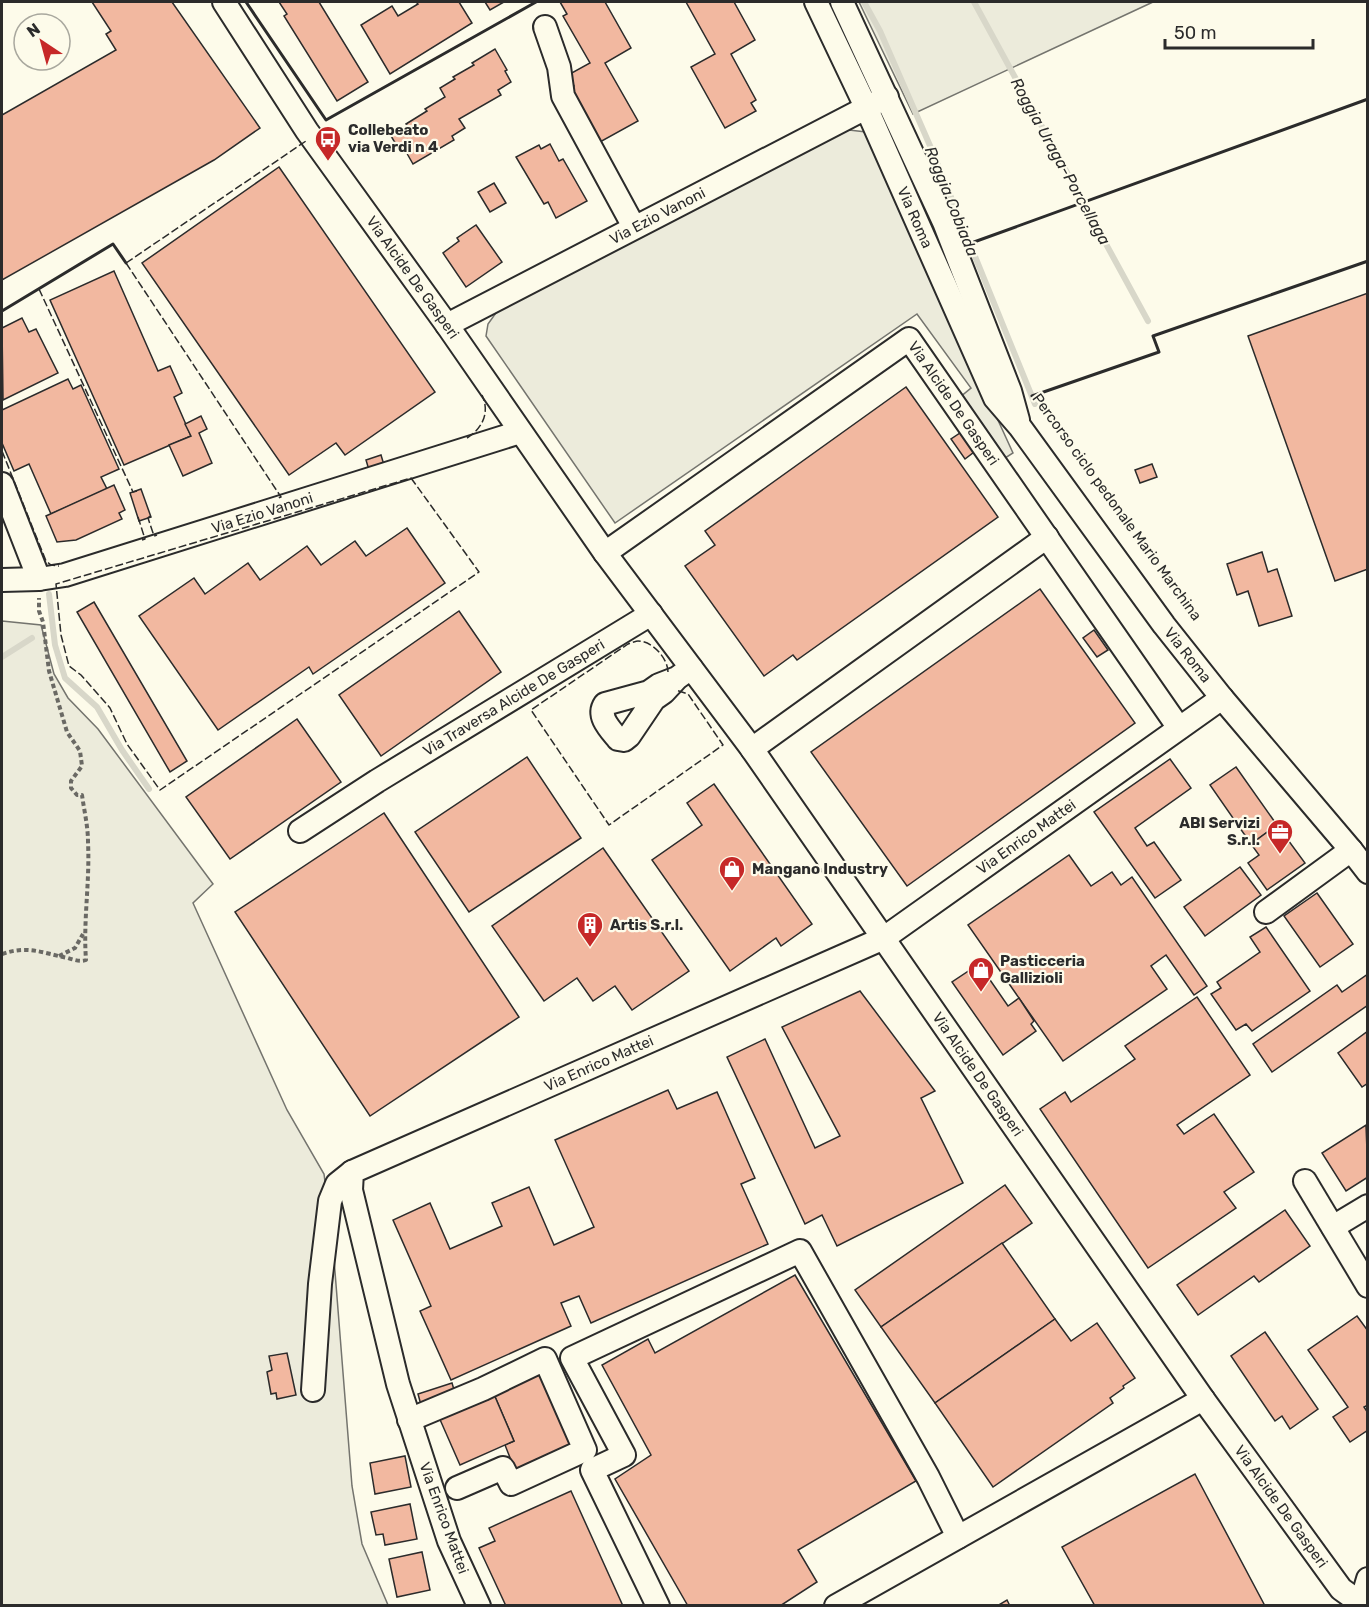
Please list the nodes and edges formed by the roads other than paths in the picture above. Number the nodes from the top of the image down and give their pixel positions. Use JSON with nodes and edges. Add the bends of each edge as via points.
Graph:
{"nodes":[{"id":1,"x":224,"y":2,"type":"edge"},
{"id":2,"x":816,"y":2,"type":"edge"},
{"id":3,"x":842,"y":2,"type":"edge"},
{"id":4,"x":544,"y":27,"type":"dead end"},
{"id":5,"x":876,"y":102,"type":"junction"},
{"id":6,"x":634,"y":227,"type":"junction"},
{"id":7,"x":447,"y":325,"type":"junction"},
{"id":8,"x":520,"y":432,"type":"junction"},
{"id":9,"x":2,"y":484,"type":"edge"},
{"id":10,"x":1047,"y":537,"type":"junction"},
{"id":11,"x":605,"y":553,"type":"junction"},
{"id":12,"x":39,"y":579,"type":"junction"},
{"id":13,"x":2,"y":580,"type":"edge"},
{"id":14,"x":651,"y":614,"type":"junction"},
{"id":15,"x":1222,"y":698,"type":"junction"},
{"id":16,"x":1179,"y":728,"type":"junction"},
{"id":17,"x":752,"y":749,"type":"junction"},
{"id":18,"x":300,"y":831,"type":"dead end"},
{"id":19,"x":1351,"y":850,"type":"junction"},
{"id":20,"x":1368,"y":872,"type":"edge"},
{"id":21,"x":1266,"y":912,"type":"dead end"},
{"id":22,"x":884,"y":938,"type":"junction"},
{"id":23,"x":352,"y":1172,"type":"junction"},
{"id":24,"x":1305,"y":1181,"type":"dead end"},
{"id":25,"x":1368,"y":1206,"type":"edge"},
{"id":26,"x":1333,"y":1227,"type":"junction"},
{"id":27,"x":1368,"y":1286,"type":"edge"},
{"id":28,"x":313,"y":1390,"type":"dead end"},
{"id":29,"x":1203,"y":1399,"type":"junction"},
{"id":30,"x":410,"y":1420,"type":"junction"},
{"id":31,"x":457,"y":1488,"type":"dead end"},
{"id":32,"x":958,"y":1537,"type":"junction"},
{"id":33,"x":1368,"y":1579,"type":"edge"},
{"id":34,"x":1362,"y":1603,"type":"edge"},
{"id":35,"x":479,"y":1605,"type":"edge"},
{"id":36,"x":658,"y":1605,"type":"edge"},
{"id":37,"x":836,"y":1605,"type":"edge"}],
"edges":[{"from":1,"to":7,"type":"street","name":"Via Alcide De Gasperi","via":[[307,130]]},
{"from":2,"to":5,"type":"street","name":"Via Roma"},
{"from":3,"to":5,"type":"street","name":"Via Roma"},
{"from":4,"to":6,"type":"street","via":[[559,67],[563,96]]},
{"from":5,"to":6,"type":"street","name":"Via Ezio Vanoni"},
{"from":5,"to":15,"type":"street","name":"Via Roma","via":[[995,398]]},
{"from":6,"to":7,"type":"street","name":"Via Ezio Vanoni"},
{"from":7,"to":8,"type":"street","name":"Via Alcide De Gasperi"},
{"from":8,"to":11,"type":"street","name":"Via Alcide De Gasperi"},
{"from":8,"to":12,"type":"street","name":"Via Ezio Vanoni","via":[[65,575]]},
{"from":9,"to":12,"type":"street"},
{"from":10,"to":11,"type":"street","name":"Via Alcide De Gasperi","via":[[909,339]]},
{"from":10,"to":16,"type":"street","name":"Via Alcide De Gasperi"},
{"from":10,"to":17,"type":"street"},
{"from":11,"to":14,"type":"street","name":"Via Alcide De Gasperi"},
{"from":12,"to":13,"type":"street","name":"Via Ezio Vanoni"},
{"from":14,"to":17,"type":"street","name":"Via Alcide De Gasperi","via":[[684,673]]},
{"from":14,"to":18,"type":"street","name":"Via Traversa Alcide De Gasperi"},
{"from":15,"to":16,"type":"street","name":"Via Enrico Mattei"},
{"from":15,"to":19,"type":"street","name":"Via Roma"},
{"from":16,"to":22,"type":"street","name":"Via Enrico Mattei"},
{"from":17,"to":22,"type":"street","name":"Via Alcide De Gasperi"},
{"from":19,"to":20,"type":"street","name":"Via Roma"},
{"from":19,"to":21,"type":"street"},
{"from":22,"to":23,"type":"street","name":"Via Enrico Mattei"},
{"from":22,"to":29,"type":"street","name":"Via Alcide De Gasperi"},
{"from":23,"to":28,"type":"street","via":[[337,1184],[330,1201]]},
{"from":23,"to":30,"type":"street","name":"Via Enrico Mattei","via":[[351,1190]]},
{"from":24,"to":26,"type":"street"},
{"from":25,"to":26,"type":"street"},
{"from":26,"to":27,"type":"street"},
{"from":29,"to":32,"type":"street"},
{"from":29,"to":34,"type":"street","name":"Via Alcide De Gasperi","via":[[1341,1589]]},
{"from":30,"to":31,"type":"street","via":[[545,1359],[585,1450],[511,1484],[503,1468]]},
{"from":30,"to":35,"type":"street","name":"Via Enrico Mattei","via":[[449,1540]]},
{"from":32,"to":36,"type":"street","via":[[800,1251],[572,1358],[624,1455],[592,1470]]},
{"from":32,"to":37,"type":"street"},
{"from":33,"to":34,"type":"street"}]}
